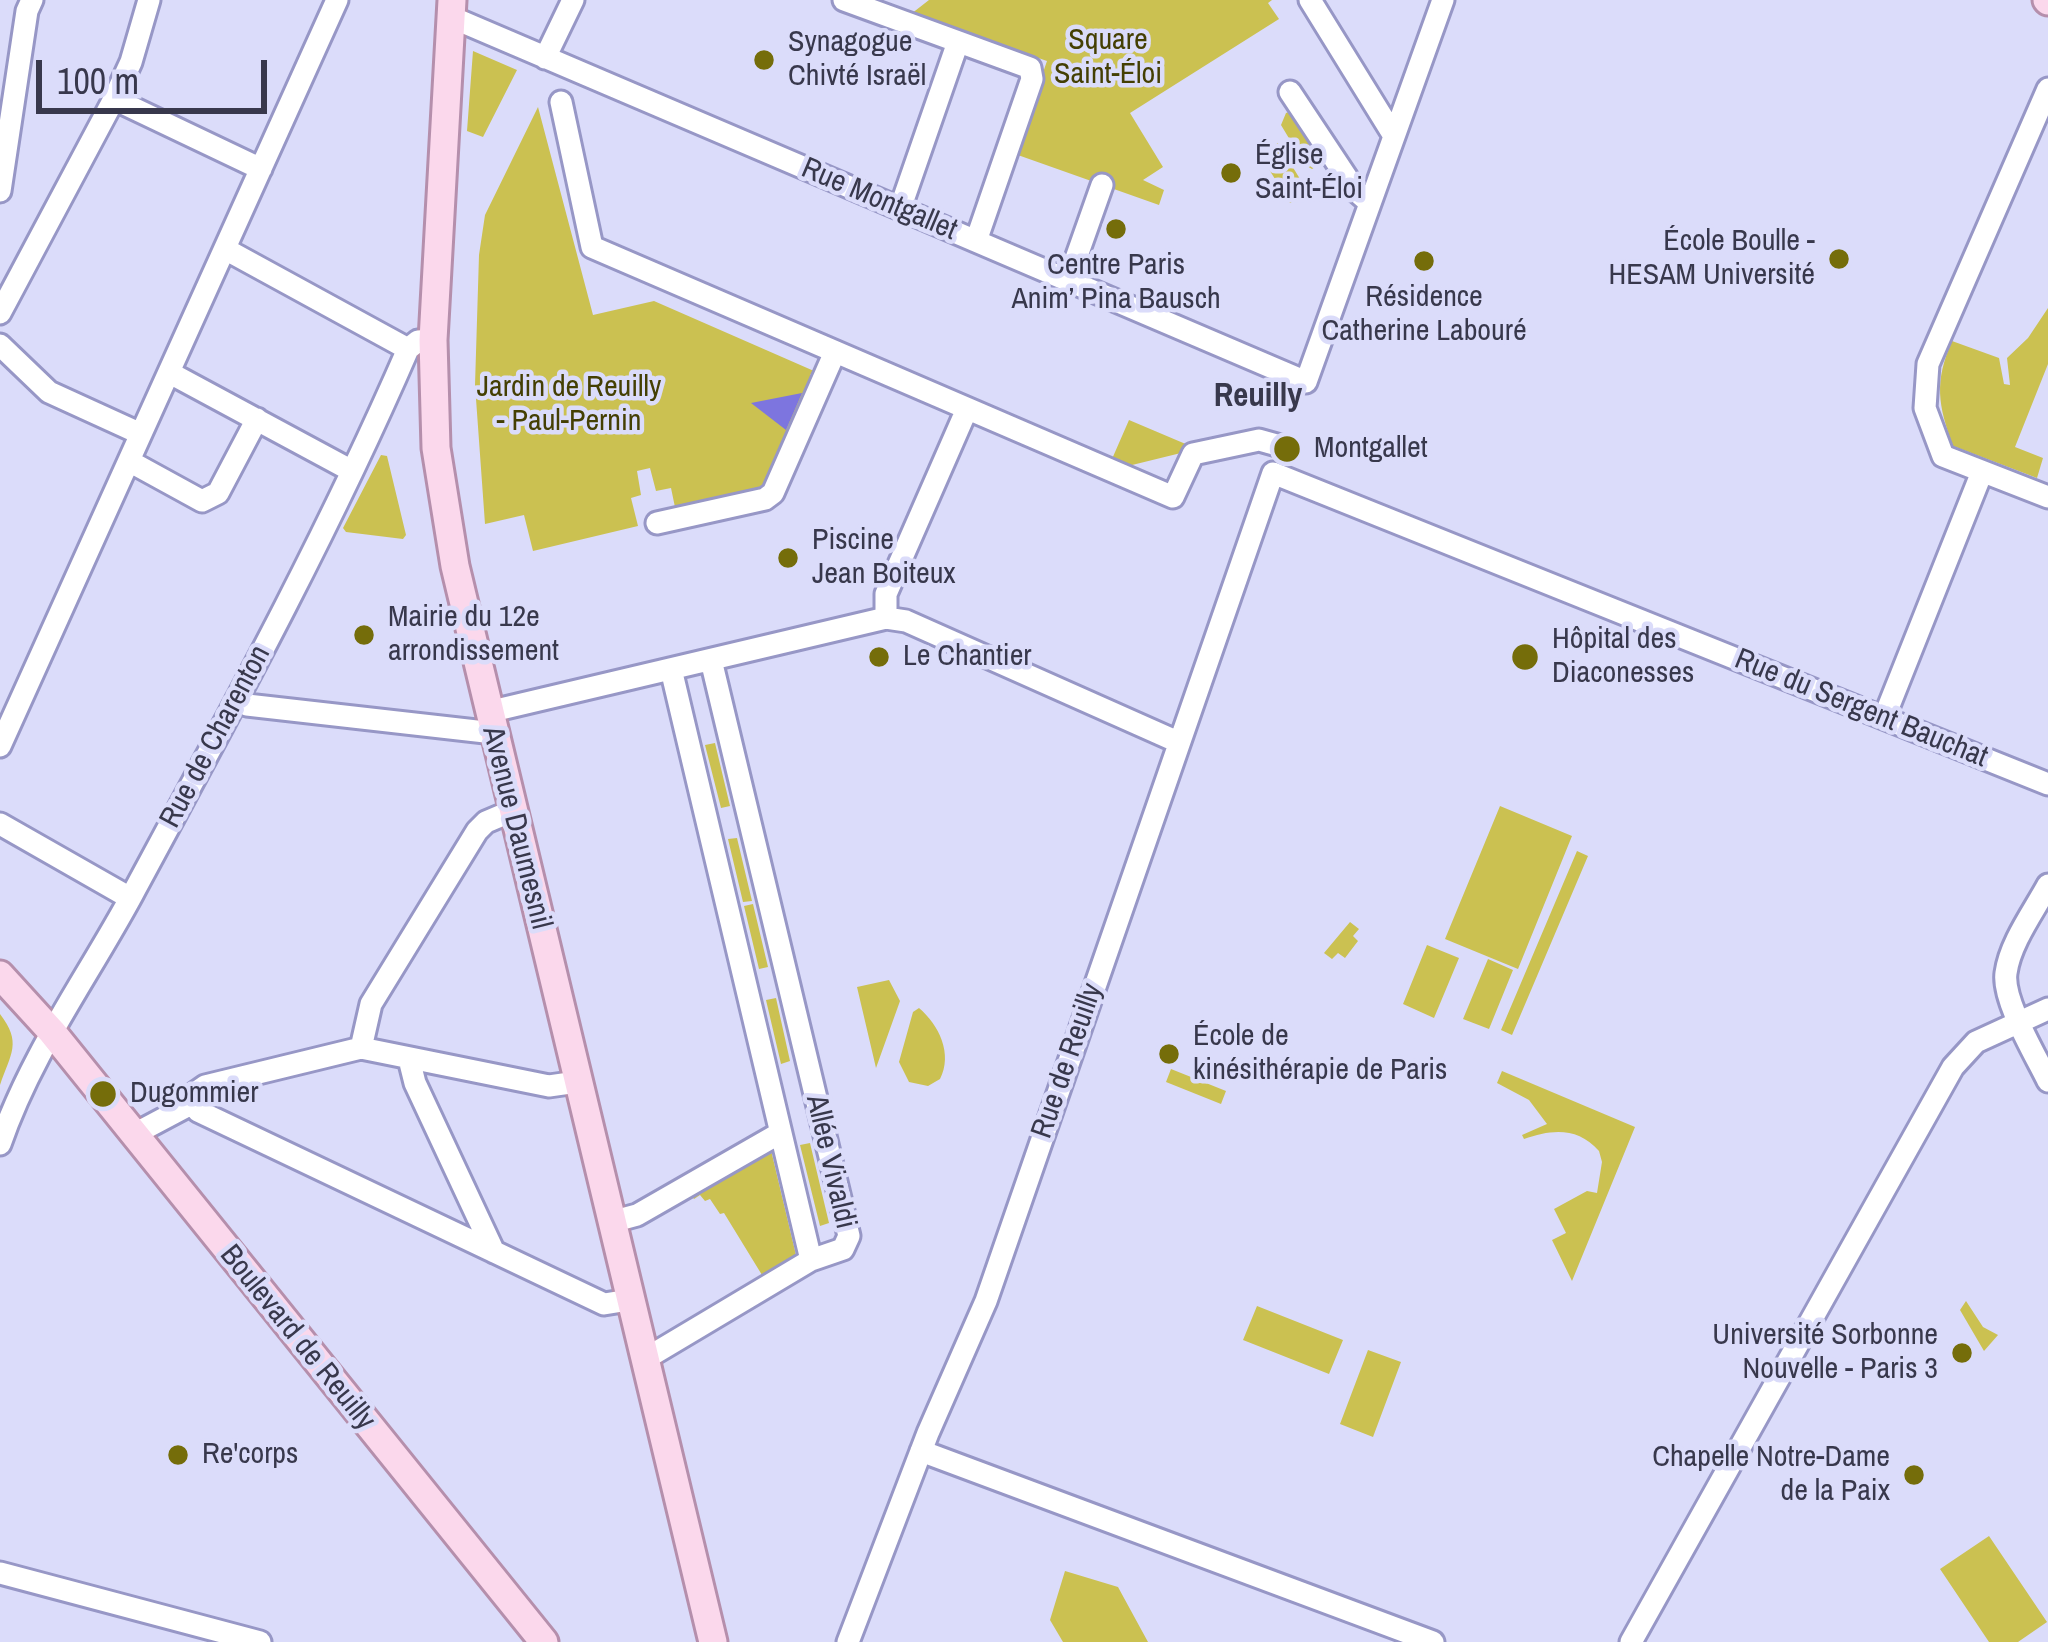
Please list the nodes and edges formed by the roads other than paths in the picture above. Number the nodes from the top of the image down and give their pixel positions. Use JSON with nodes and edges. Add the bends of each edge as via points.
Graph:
{"nodes":[{"id":1,"x":32,"y":0,"type":"edge"},
{"id":2,"x":148,"y":0,"type":"edge"},
{"id":3,"x":338,"y":0,"type":"edge"},
{"id":4,"x":573,"y":0,"type":"edge"},
{"id":5,"x":844,"y":0,"type":"edge"},
{"id":6,"x":1310,"y":0,"type":"edge"},
{"id":7,"x":1444,"y":0,"type":"edge"},
{"id":8,"x":452,"y":8,"type":"edge"},
{"id":9,"x":958,"y":42,"type":"junction"},
{"id":10,"x":545,"y":58,"type":"junction"},
{"id":11,"x":2048,"y":88,"type":"edge"},
{"id":12,"x":1290,"y":92,"type":"dead end"},
{"id":13,"x":114,"y":99,"type":"junction"},
{"id":14,"x":560,"y":102,"type":"dead end"},
{"id":15,"x":1394,"y":136,"type":"junction"},
{"id":16,"x":261,"y":170,"type":"junction"},
{"id":17,"x":1102,"y":185,"type":"dead end"},
{"id":18,"x":0,"y":191,"type":"edge"},
{"id":19,"x":1370,"y":203,"type":"junction"},
{"id":20,"x":900,"y":209,"type":"junction"},
{"id":21,"x":976,"y":241,"type":"junction"},
{"id":22,"x":225,"y":249,"type":"junction"},
{"id":23,"x":1068,"y":281,"type":"junction"},
{"id":24,"x":0,"y":314,"type":"edge"},
{"id":25,"x":0,"y":345,"type":"edge"},
{"id":26,"x":420,"y":345,"type":"junction"},
{"id":27,"x":835,"y":352,"type":"junction"},
{"id":28,"x":170,"y":373,"type":"junction"},
{"id":29,"x":968,"y":409,"type":"junction"},
{"id":30,"x":257,"y":419,"type":"junction"},
{"id":31,"x":141,"y":434,"type":"junction"},
{"id":32,"x":1284,"y":447,"type":"dead end"},
{"id":33,"x":128,"y":461,"type":"junction"},
{"id":34,"x":352,"y":472,"type":"junction"},
{"id":35,"x":1982,"y":472,"type":"junction"},
{"id":36,"x":1273,"y":473,"type":"joint"},
{"id":37,"x":2048,"y":497,"type":"edge"},
{"id":38,"x":657,"y":523,"type":"dead end"},
{"id":39,"x":886,"y":618,"type":"junction"},
{"id":40,"x":711,"y":660,"type":"junction"},
{"id":41,"x":670,"y":669,"type":"junction"},
{"id":42,"x":237,"y":699,"type":"junction"},
{"id":43,"x":1883,"y":718,"type":"junction"},
{"id":44,"x":491,"y":722,"type":"junction"},
{"id":45,"x":1178,"y":742,"type":"junction"},
{"id":46,"x":0,"y":746,"type":"edge"},
{"id":47,"x":2048,"y":784,"type":"edge"},
{"id":48,"x":512,"y":811,"type":"junction"},
{"id":49,"x":0,"y":824,"type":"edge"},
{"id":50,"x":2048,"y":885,"type":"edge"},
{"id":51,"x":130,"y":898,"type":"junction"},
{"id":52,"x":0,"y":975,"type":"edge"},
{"id":53,"x":2048,"y":1010,"type":"edge"},
{"id":54,"x":2021,"y":1023,"type":"junction"},
{"id":55,"x":52,"y":1032,"type":"junction"},
{"id":56,"x":361,"y":1048,"type":"junction"},
{"id":57,"x":409,"y":1059,"type":"junction"},
{"id":58,"x":577,"y":1082,"type":"junction"},
{"id":59,"x":2048,"y":1082,"type":"edge"},
{"id":60,"x":193,"y":1100,"type":"junction"},
{"id":61,"x":144,"y":1129,"type":"dead end"},
{"id":62,"x":2,"y":1130,"type":"edge"},
{"id":63,"x":780,"y":1133,"type":"junction"},
{"id":64,"x":611,"y":1222,"type":"junction"},
{"id":65,"x":494,"y":1252,"type":"junction"},
{"id":66,"x":812,"y":1260,"type":"junction"},
{"id":67,"x":629,"y":1300,"type":"junction"},
{"id":68,"x":645,"y":1359,"type":"junction"},
{"id":69,"x":921,"y":1450,"type":"junction"},
{"id":70,"x":0,"y":1573,"type":"edge"},
{"id":71,"x":260,"y":1642,"type":"edge"},
{"id":72,"x":544,"y":1642,"type":"edge"},
{"id":73,"x":713,"y":1642,"type":"edge"},
{"id":74,"x":848,"y":1642,"type":"edge"},
{"id":75,"x":1433,"y":1642,"type":"edge"},
{"id":76,"x":1631,"y":1642,"type":"edge"}],
"edges":[{"from":1,"to":18,"type":"street"},
{"from":2,"to":13,"type":"street"},
{"from":3,"to":16,"type":"street"},
{"from":4,"to":10,"type":"street"},
{"from":5,"to":9,"type":"street"},
{"from":6,"to":15,"type":"street"},
{"from":7,"to":15,"type":"street"},
{"from":8,"to":10,"type":"street","name":"Rue Montgallet"},
{"from":8,"to":26,"type":"main road","name":"Avenue Daumesnil"},
{"from":9,"to":20,"type":"street"},
{"from":9,"to":21,"type":"street","via":[[1030,68]]},
{"from":10,"to":20,"type":"street","name":"Rue Montgallet"},
{"from":11,"to":35,"type":"street","via":[[1928,364],[1924,408],[1943,456]]},
{"from":12,"to":19,"type":"street"},
{"from":13,"to":16,"type":"street"},
{"from":13,"to":24,"type":"street"},
{"from":14,"to":27,"type":"street","via":[[592,247]]},
{"from":15,"to":19,"type":"street"},
{"from":16,"to":22,"type":"street"},
{"from":17,"to":23,"type":"street"},
{"from":19,"to":23,"type":"street","name":"Rue Montgallet","via":[[1306,382]]},
{"from":20,"to":21,"type":"street","name":"Rue Montgallet"},
{"from":21,"to":23,"type":"street","name":"Rue Montgallet"},
{"from":22,"to":26,"type":"street"},
{"from":22,"to":28,"type":"street"},
{"from":25,"to":31,"type":"street","via":[[49,392]]},
{"from":26,"to":34,"type":"street","name":"Rue de Charenton"},
{"from":26,"to":44,"type":"main road","name":"Avenue Daumesnil","via":[[455,566]]},
{"from":27,"to":29,"type":"street"},
{"from":27,"to":38,"type":"street","via":[[773,493]]},
{"from":28,"to":30,"type":"street"},
{"from":28,"to":31,"type":"street"},
{"from":29,"to":32,"type":"street","via":[[1173,497],[1193,454],[1258,440]]},
{"from":29,"to":39,"type":"street","via":[[886,594]]},
{"from":30,"to":33,"type":"street","via":[[212,499]]},
{"from":30,"to":34,"type":"street"},
{"from":31,"to":33,"type":"street"},
{"from":33,"to":46,"type":"street"},
{"from":34,"to":42,"type":"street","name":"Rue de Charenton"},
{"from":35,"to":37,"type":"street"},
{"from":35,"to":43,"type":"street"},
{"from":36,"to":43,"type":"street","name":"Rue du Sergent Bauchat"},
{"from":36,"to":45,"type":"street","name":"Rue de Reuilly"},
{"from":39,"to":40,"type":"street"},
{"from":39,"to":45,"type":"street"},
{"from":40,"to":41,"type":"street"},
{"from":40,"to":66,"type":"street","name":"Allée Vivaldi","via":[[849,1236],[843,1249]]},
{"from":41,"to":44,"type":"street"},
{"from":41,"to":63,"type":"street","name":"Allée Vivaldi"},
{"from":42,"to":44,"type":"street"},
{"from":42,"to":51,"type":"street","name":"Rue de Charenton"},
{"from":43,"to":47,"type":"street","name":"Rue du Sergent Bauchat"},
{"from":44,"to":48,"type":"main road","name":"Avenue Daumesnil"},
{"from":45,"to":69,"type":"street","name":"Rue de Reuilly","via":[[986,1301]]},
{"from":48,"to":56,"type":"street","via":[[477,831],[371,1004]]},
{"from":48,"to":58,"type":"main road","name":"Avenue Daumesnil"},
{"from":49,"to":51,"type":"street"},
{"from":50,"to":54,"type":"street","via":[[2005,977]]},
{"from":51,"to":55,"type":"street","name":"Rue de Charenton"},
{"from":52,"to":55,"type":"main road","name":"Boulevard de Reuilly"},
{"from":53,"to":54,"type":"street"},
{"from":54,"to":59,"type":"street"},
{"from":54,"to":76,"type":"street","via":[[1965,1049]]},
{"from":55,"to":62,"type":"street","name":"Rue de Charenton"},
{"from":55,"to":72,"type":"main road","name":"Boulevard de Reuilly"},
{"from":56,"to":57,"type":"street"},
{"from":56,"to":60,"type":"street","via":[[205,1086]]},
{"from":57,"to":58,"type":"street","via":[[549,1086]]},
{"from":57,"to":65,"type":"street"},
{"from":58,"to":64,"type":"main road","name":"Avenue Daumesnil"},
{"from":60,"to":61,"type":"street"},
{"from":60,"to":65,"type":"street","via":[[198,1112]]},
{"from":63,"to":64,"type":"street"},
{"from":63,"to":66,"type":"street","name":"Allée Vivaldi"},
{"from":64,"to":67,"type":"main road","name":"Avenue Daumesnil"},
{"from":65,"to":67,"type":"street","via":[[604,1304]]},
{"from":66,"to":68,"type":"street"},
{"from":67,"to":68,"type":"main road","name":"Avenue Daumesnil"},
{"from":68,"to":73,"type":"main road","name":"Avenue Daumesnil"},
{"from":69,"to":74,"type":"street","name":"Rue de Reuilly"},
{"from":69,"to":75,"type":"street"},
{"from":70,"to":71,"type":"street"}]}
